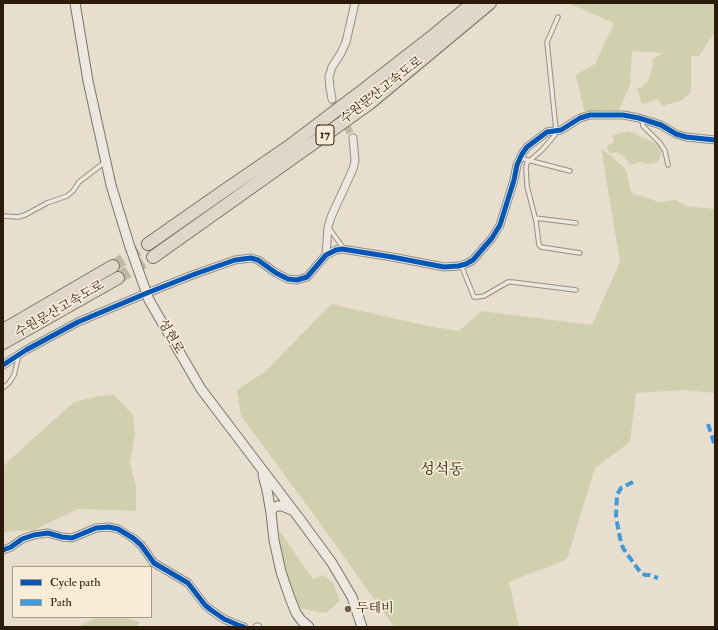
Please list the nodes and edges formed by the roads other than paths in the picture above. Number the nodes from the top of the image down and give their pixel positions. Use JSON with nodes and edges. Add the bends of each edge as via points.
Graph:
{"nodes":[{"id":1,"x":75,"y":3,"type":"edge"},
{"id":2,"x":355,"y":3,"type":"edge"},
{"id":3,"x":473,"y":3,"type":"edge"},
{"id":4,"x":490,"y":3,"type":"edge"},
{"id":5,"x":558,"y":17,"type":"dead end"},
{"id":6,"x":332,"y":99,"type":"tunnel mouth"},
{"id":7,"x":642,"y":119,"type":"junction"},
{"id":8,"x":556,"y":130,"type":"junction"},
{"id":9,"x":353,"y":138,"type":"tunnel mouth"},
{"id":10,"x":715,"y":140,"type":"edge"},
{"id":11,"x":520,"y":158,"type":"junction"},
{"id":12,"x":106,"y":161,"type":"junction"},
{"id":13,"x":530,"y":161,"type":"junction"},
{"id":14,"x":668,"y":165,"type":"dead end"},
{"id":15,"x":570,"y":171,"type":"dead end"},
{"id":16,"x":3,"y":216,"type":"edge"},
{"id":17,"x":535,"y":218,"type":"junction"},
{"id":18,"x":576,"y":223,"type":"dead end"},
{"id":19,"x":328,"y":227,"type":"junction"},
{"id":20,"x":148,"y":244,"type":"tunnel mouth"},
{"id":21,"x":345,"y":250,"type":"junction"},
{"id":22,"x":580,"y":253,"type":"dead end"},
{"id":23,"x":326,"y":255,"type":"junction"},
{"id":24,"x":153,"y":257,"type":"tunnel mouth"},
{"id":25,"x":461,"y":265,"type":"junction"},
{"id":26,"x":113,"y":266,"type":"tunnel mouth"},
{"id":27,"x":118,"y":278,"type":"tunnel mouth"},
{"id":28,"x":576,"y":290,"type":"dead end"},
{"id":29,"x":147,"y":293,"type":"junction"},
{"id":30,"x":3,"y":330,"type":"edge"},
{"id":31,"x":3,"y":343,"type":"edge"},
{"id":32,"x":19,"y":354,"type":"junction"},
{"id":33,"x":3,"y":365,"type":"edge"},
{"id":34,"x":3,"y":388,"type":"edge"},
{"id":35,"x":262,"y":469,"type":"junction"},
{"id":36,"x":294,"y":511,"type":"junction"},
{"id":37,"x":271,"y":513,"type":"junction"},
{"id":38,"x":3,"y":550,"type":"edge"},
{"id":39,"x":244,"y":627,"type":"edge"},
{"id":40,"x":309,"y":627,"type":"edge"},
{"id":41,"x":362,"y":627,"type":"edge"}],
"edges":[{"from":1,"to":12,"type":"main road","name":"성현로","via":[[88,81]]},
{"from":2,"to":6,"type":"street","via":[[346,42],[329,77]]},
{"from":3,"to":20,"type":"highway","name":"수원문산고속도로","number":"17","via":[[288,147]]},
{"from":4,"to":24,"type":"highway","name":"수원문산고속도로","number":"17","via":[[370,103]]},
{"from":5,"to":8,"type":"lane","via":[[547,42]]},
{"from":7,"to":8,"type":"street","via":[[623,115],[590,115],[561,130]]},
{"from":7,"to":10,"type":"street","via":[[686,137]]},
{"from":7,"to":14,"type":"lane","via":[[643,126],[665,151]]},
{"from":8,"to":11,"type":"street","via":[[547,132],[527,147]]},
{"from":8,"to":13,"type":"lane","via":[[555,135]]},
{"from":9,"to":19,"type":"street","via":[[353,169]]},
{"from":11,"to":13,"type":"lane"},
{"from":11,"to":25,"type":"street","via":[[500,225],[473,260]]},
{"from":12,"to":16,"type":"lane","via":[[79,182],[68,196],[47,203],[25,215]]},
{"from":12,"to":29,"type":"main road","name":"성현로","via":[[128,244]]},
{"from":13,"to":15,"type":"lane"},
{"from":13,"to":17,"type":"lane","via":[[527,163],[526,177]]},
{"from":17,"to":18,"type":"lane"},
{"from":17,"to":22,"type":"lane","via":[[538,245]]},
{"from":19,"to":21,"type":"lane"},
{"from":19,"to":23,"type":"street"},
{"from":21,"to":23,"type":"street","via":[[336,250]]},
{"from":21,"to":25,"type":"street","via":[[444,267]]},
{"from":23,"to":29,"type":"street","via":[[307,277],[297,280],[288,279],[251,258],[235,260]]},
{"from":25,"to":28,"type":"lane","via":[[474,297],[484,296],[508,282]]},
{"from":26,"to":30,"type":"highway","name":"수원문산고속도로"},
{"from":27,"to":31,"type":"highway","name":"수원문산고속도로"},
{"from":29,"to":32,"type":"street","via":[[78,322]]},
{"from":29,"to":35,"type":"main road","name":"성현로","via":[[201,390]]},
{"from":32,"to":33,"type":"street"},
{"from":32,"to":34,"type":"lane","via":[[14,375]]},
{"from":35,"to":36,"type":"main road","name":"성현로"},
{"from":35,"to":37,"type":"main road"},
{"from":36,"to":37,"type":"main road","via":[[279,506],[274,507]]},
{"from":36,"to":41,"type":"main road","name":"성현로","via":[[332,563],[352,597]]},
{"from":37,"to":40,"type":"main road","via":[[278,559],[290,598],[296,613]]},
{"from":38,"to":39,"type":"street","via":[[34,535],[48,534],[72,538],[96,528],[118,529],[141,545],[154,563],[188,583],[210,610]]}]}
